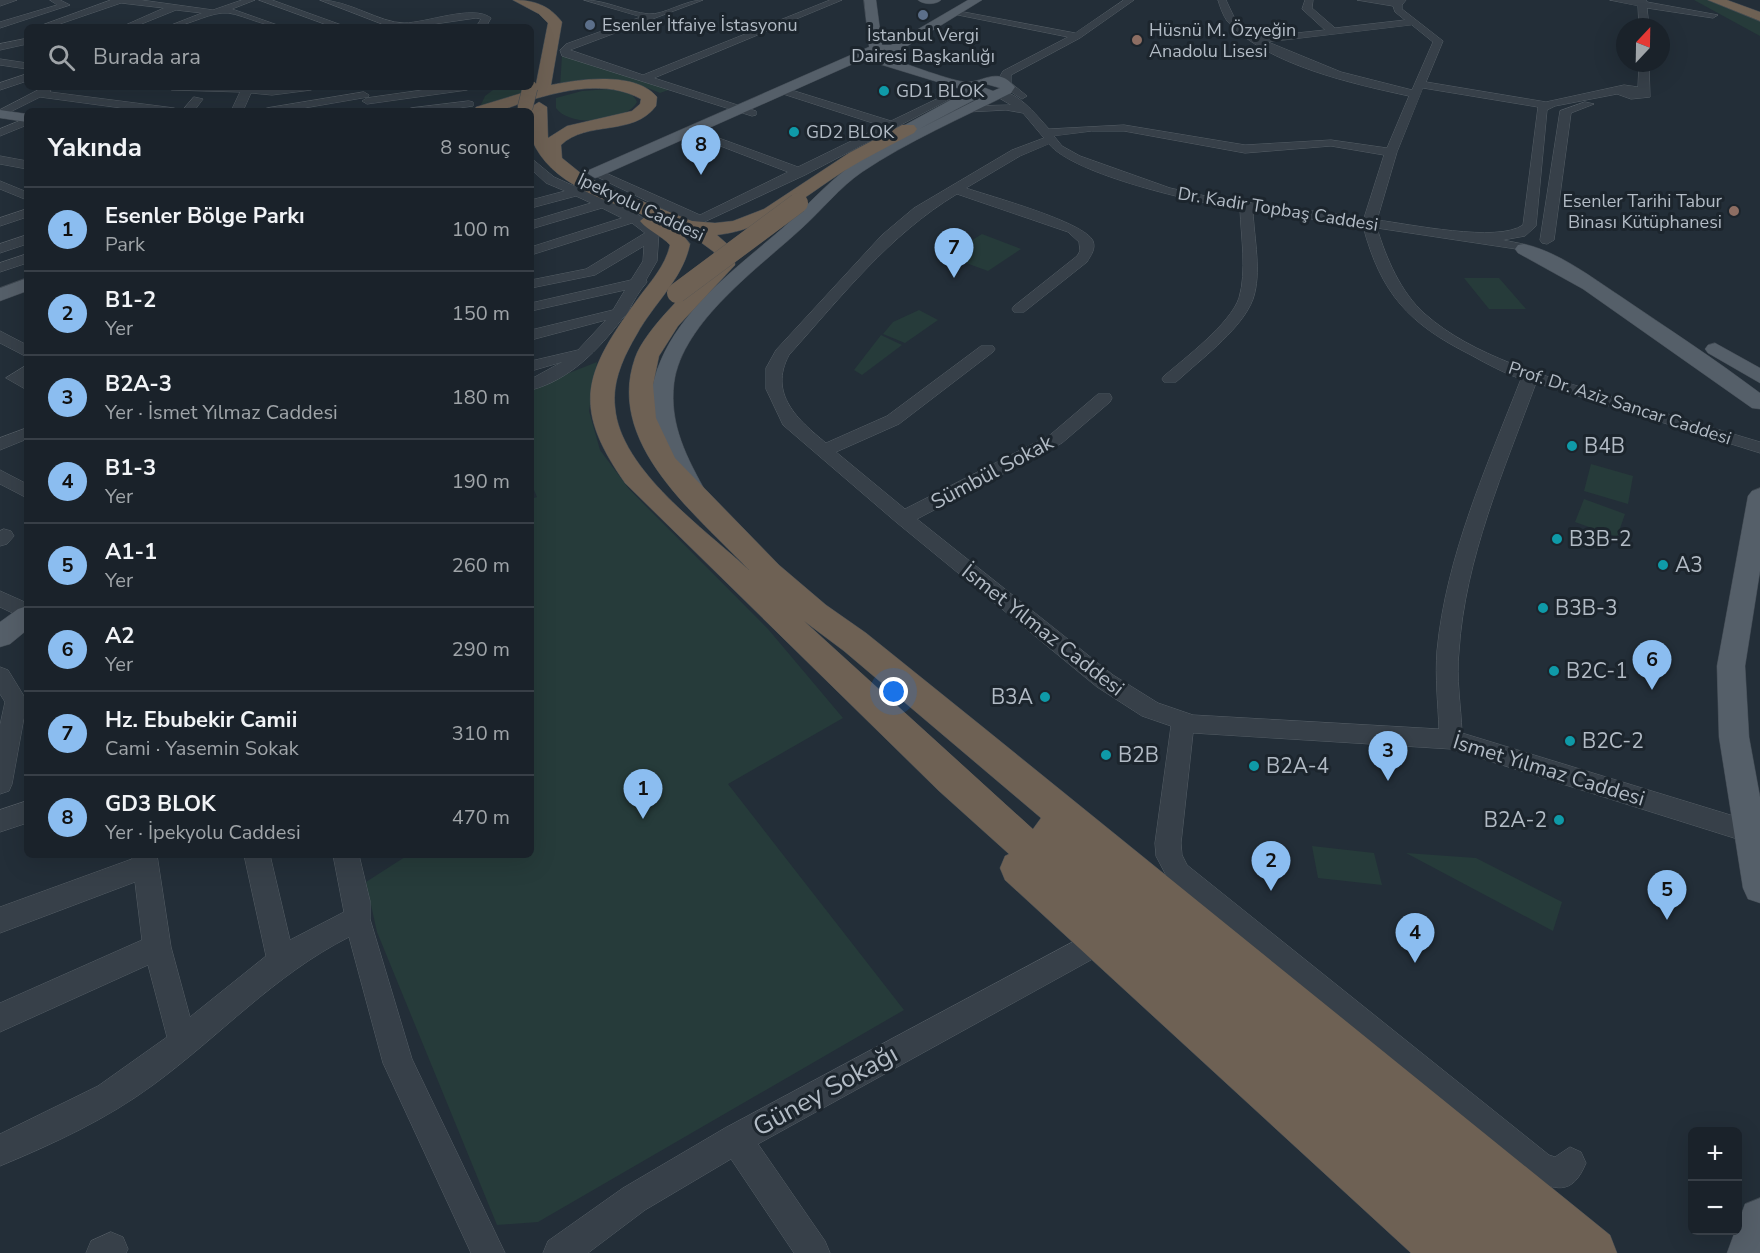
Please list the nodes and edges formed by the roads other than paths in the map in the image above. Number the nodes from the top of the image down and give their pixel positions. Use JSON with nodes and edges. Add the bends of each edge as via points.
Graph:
{"nodes":[{"id":1,"x":14,"y":0,"type":"edge"},
{"id":2,"x":120,"y":0,"type":"edge"},
{"id":3,"x":193,"y":0,"type":"edge"},
{"id":4,"x":251,"y":0,"type":"edge"},
{"id":5,"x":263,"y":0,"type":"edge"},
{"id":6,"x":324,"y":0,"type":"edge"},
{"id":7,"x":504,"y":0,"type":"edge"},
{"id":8,"x":588,"y":0,"type":"edge"},
{"id":9,"x":699,"y":0,"type":"edge"},
{"id":10,"x":713,"y":0,"type":"edge"},
{"id":11,"x":838,"y":0,"type":"edge"},
{"id":12,"x":870,"y":0,"type":"edge"},
{"id":13,"x":924,"y":0,"type":"edge"},
{"id":14,"x":935,"y":0,"type":"edge"},
{"id":15,"x":976,"y":0,"type":"edge"},
{"id":16,"x":1124,"y":0,"type":"edge"},
{"id":17,"x":1130,"y":0,"type":"edge"},
{"id":18,"x":1222,"y":0,"type":"edge"},
{"id":19,"x":1309,"y":0,"type":"edge"},
{"id":20,"x":1361,"y":0,"type":"edge"},
{"id":21,"x":1614,"y":0,"type":"edge"},
{"id":22,"x":1716,"y":0,"type":"edge"},
{"id":23,"x":1730,"y":0,"type":"edge"},
{"id":24,"x":153,"y":2,"type":"edge"},
{"id":25,"x":1400,"y":2,"type":"edge"},
{"id":26,"x":1638,"y":2,"type":"edge"},
{"id":27,"x":0,"y":3,"type":"edge"},
{"id":28,"x":57,"y":3,"type":"edge"},
{"id":29,"x":522,"y":4,"type":"edge"},
{"id":30,"x":176,"y":7,"type":"junction"},
{"id":31,"x":217,"y":10,"type":"junction"},
{"id":32,"x":129,"y":11,"type":"dead end"},
{"id":33,"x":233,"y":11,"type":"junction"},
{"id":34,"x":86,"y":12,"type":"junction"},
{"id":35,"x":953,"y":13,"type":"junction"},
{"id":36,"x":1760,"y":13,"type":"edge"},
{"id":37,"x":1713,"y":15,"type":"dead end"},
{"id":38,"x":482,"y":16,"type":"junction"},
{"id":39,"x":0,"y":17,"type":"edge"},
{"id":40,"x":651,"y":17,"type":"junction"},
{"id":41,"x":1760,"y":17,"type":"edge"},
{"id":42,"x":1637,"y":18,"type":"edge"},
{"id":43,"x":1642,"y":18,"type":"edge"},
{"id":44,"x":257,"y":21,"type":"junction"},
{"id":45,"x":1414,"y":22,"type":"junction"},
{"id":46,"x":534,"y":23,"type":"dead end"},
{"id":47,"x":51,"y":24,"type":"edge"},
{"id":48,"x":134,"y":24,"type":"edge"},
{"id":49,"x":179,"y":24,"type":"edge"},
{"id":50,"x":200,"y":24,"type":"edge"},
{"id":51,"x":249,"y":24,"type":"edge"},
{"id":52,"x":268,"y":24,"type":"edge"},
{"id":53,"x":333,"y":24,"type":"edge"},
{"id":54,"x":393,"y":24,"type":"edge"},
{"id":55,"x":412,"y":24,"type":"edge"},
{"id":56,"x":450,"y":24,"type":"edge"},
{"id":57,"x":483,"y":24,"type":"edge"},
{"id":58,"x":0,"y":25,"type":"edge"},
{"id":59,"x":1424,"y":29,"type":"junction"},
{"id":60,"x":1334,"y":32,"type":"junction"},
{"id":61,"x":1075,"y":36,"type":"junction"},
{"id":62,"x":24,"y":37,"type":"edge"},
{"id":63,"x":0,"y":38,"type":"edge"},
{"id":64,"x":1259,"y":40,"type":"junction"},
{"id":65,"x":0,"y":47,"type":"edge"},
{"id":66,"x":1270,"y":47,"type":"junction"},
{"id":67,"x":887,"y":50,"type":"junction"},
{"id":68,"x":14,"y":54,"type":"dead end"},
{"id":69,"x":0,"y":60,"type":"edge"},
{"id":70,"x":24,"y":65,"type":"edge"},
{"id":71,"x":24,"y":67,"type":"edge"},
{"id":72,"x":1632,"y":72,"type":"edge"},
{"id":73,"x":1640,"y":72,"type":"edge"},
{"id":74,"x":0,"y":75,"type":"edge"},
{"id":75,"x":24,"y":77,"type":"edge"},
{"id":76,"x":648,"y":77,"type":"junction"},
{"id":77,"x":978,"y":85,"type":"junction"},
{"id":78,"x":0,"y":87,"type":"edge"},
{"id":79,"x":1002,"y":88,"type":"junction"},
{"id":80,"x":1417,"y":89,"type":"junction"},
{"id":81,"x":45,"y":90,"type":"edge"},
{"id":82,"x":247,"y":90,"type":"edge"},
{"id":83,"x":266,"y":90,"type":"edge"},
{"id":84,"x":288,"y":90,"type":"edge"},
{"id":85,"x":427,"y":90,"type":"edge"},
{"id":86,"x":1630,"y":92,"type":"junction"},
{"id":87,"x":789,"y":93,"type":"junction"},
{"id":88,"x":38,"y":94,"type":"junction"},
{"id":89,"x":953,"y":95,"type":"dead end"},
{"id":90,"x":474,"y":97,"type":"edge"},
{"id":91,"x":533,"y":98,"type":"edge"},
{"id":92,"x":198,"y":99,"type":"dead end"},
{"id":93,"x":366,"y":99,"type":"edge"},
{"id":94,"x":535,"y":100,"type":"edge"},
{"id":95,"x":535,"y":100,"type":"edge"},
{"id":96,"x":535,"y":100,"type":"edge"},
{"id":97,"x":1545,"y":105,"type":"junction"},
{"id":98,"x":131,"y":108,"type":"edge"},
{"id":99,"x":190,"y":108,"type":"edge"},
{"id":100,"x":238,"y":108,"type":"edge"},
{"id":101,"x":292,"y":108,"type":"edge"},
{"id":102,"x":424,"y":108,"type":"edge"},
{"id":103,"x":506,"y":108,"type":"edge"},
{"id":104,"x":753,"y":109,"type":"junction"},
{"id":105,"x":967,"y":109,"type":"junction"},
{"id":106,"x":1,"y":114,"type":"edge"},
{"id":107,"x":1034,"y":117,"type":"junction"},
{"id":108,"x":24,"y":118,"type":"edge"},
{"id":109,"x":24,"y":121,"type":"edge"},
{"id":110,"x":899,"y":127,"type":"junction"},
{"id":111,"x":2,"y":132,"type":"edge"},
{"id":112,"x":696,"y":134,"type":"junction"},
{"id":113,"x":24,"y":136,"type":"edge"},
{"id":114,"x":1049,"y":137,"type":"junction"},
{"id":115,"x":1391,"y":152,"type":"junction"},
{"id":116,"x":534,"y":156,"type":"edge"},
{"id":117,"x":0,"y":160,"type":"edge"},
{"id":118,"x":24,"y":164,"type":"edge"},
{"id":119,"x":542,"y":170,"type":"edge"},
{"id":120,"x":801,"y":172,"type":"junction"},
{"id":121,"x":598,"y":176,"type":"joint"},
{"id":122,"x":0,"y":185,"type":"edge"},
{"id":123,"x":956,"y":189,"type":"junction"},
{"id":124,"x":13,"y":191,"type":"junction"},
{"id":125,"x":578,"y":192,"type":"junction"},
{"id":126,"x":0,"y":195,"type":"edge"},
{"id":127,"x":24,"y":195,"type":"edge"},
{"id":128,"x":534,"y":203,"type":"edge"},
{"id":129,"x":602,"y":204,"type":"junction"},
{"id":130,"x":1246,"y":205,"type":"junction"},
{"id":131,"x":24,"y":214,"type":"edge"},
{"id":132,"x":634,"y":218,"type":"junction"},
{"id":133,"x":0,"y":222,"type":"edge"},
{"id":134,"x":1369,"y":223,"type":"junction"},
{"id":135,"x":534,"y":224,"type":"edge"},
{"id":136,"x":685,"y":225,"type":"junction"},
{"id":137,"x":651,"y":236,"type":"junction"},
{"id":138,"x":24,"y":240,"type":"edge"},
{"id":139,"x":1518,"y":241,"type":"junction"},
{"id":140,"x":1549,"y":243,"type":"junction"},
{"id":141,"x":0,"y":249,"type":"edge"},
{"id":142,"x":534,"y":250,"type":"edge"},
{"id":143,"x":24,"y":259,"type":"edge"},
{"id":144,"x":650,"y":261,"type":"junction"},
{"id":145,"x":0,"y":268,"type":"edge"},
{"id":146,"x":640,"y":282,"type":"junction"},
{"id":147,"x":534,"y":283,"type":"edge"},
{"id":148,"x":24,"y":286,"type":"edge"},
{"id":149,"x":0,"y":296,"type":"edge"},
{"id":150,"x":534,"y":306,"type":"edge"},
{"id":151,"x":1019,"y":309,"type":"dead end"},
{"id":152,"x":626,"y":317,"type":"junction"},
{"id":153,"x":534,"y":334,"type":"edge"},
{"id":154,"x":0,"y":336,"type":"edge"},
{"id":155,"x":987,"y":349,"type":"dead end"},
{"id":156,"x":24,"y":350,"type":"edge"},
{"id":157,"x":582,"y":355,"type":"junction"},
{"id":158,"x":534,"y":365,"type":"edge"},
{"id":159,"x":24,"y":372,"type":"edge"},
{"id":160,"x":1530,"y":376,"type":"junction"},
{"id":161,"x":1760,"y":377,"type":"edge"},
{"id":162,"x":1170,"y":379,"type":"dead end"},
{"id":163,"x":24,"y":384,"type":"edge"},
{"id":164,"x":534,"y":384,"type":"edge"},
{"id":165,"x":1104,"y":398,"type":"dead end"},
{"id":166,"x":1760,"y":403,"type":"edge"},
{"id":167,"x":24,"y":434,"type":"edge"},
{"id":168,"x":0,"y":445,"type":"edge"},
{"id":169,"x":1760,"y":448,"type":"edge"},
{"id":170,"x":824,"y":451,"type":"junction"},
{"id":171,"x":0,"y":476,"type":"edge"},
{"id":172,"x":24,"y":490,"type":"edge"},
{"id":173,"x":1760,"y":496,"type":"edge"},
{"id":174,"x":701,"y":502,"type":"junction"},
{"id":175,"x":659,"y":503,"type":"junction"},
{"id":176,"x":903,"y":518,"type":"junction"},
{"id":177,"x":0,"y":598,"type":"edge"},
{"id":178,"x":24,"y":612,"type":"edge"},
{"id":179,"x":774,"y":612,"type":"junction"},
{"id":180,"x":815,"y":613,"type":"junction"},
{"id":181,"x":24,"y":617,"type":"edge"},
{"id":182,"x":0,"y":637,"type":"edge"},
{"id":183,"x":0,"y":676,"type":"edge"},
{"id":184,"x":1183,"y":722,"type":"junction"},
{"id":185,"x":5,"y":739,"type":"edge"},
{"id":186,"x":1451,"y":739,"type":"junction"},
{"id":187,"x":0,"y":784,"type":"edge"},
{"id":188,"x":24,"y":813,"type":"edge"},
{"id":189,"x":0,"y":821,"type":"edge"},
{"id":190,"x":1750,"y":832,"type":"junction"},
{"id":191,"x":258,"y":858,"type":"edge"},
{"id":192,"x":347,"y":858,"type":"edge"},
{"id":193,"x":144,"y":860,"type":"edge"},
{"id":194,"x":1760,"y":888,"type":"edge"},
{"id":195,"x":357,"y":919,"type":"junction"},
{"id":196,"x":0,"y":920,"type":"edge"},
{"id":197,"x":1099,"y":941,"type":"junction"},
{"id":198,"x":157,"y":947,"type":"junction"},
{"id":199,"x":281,"y":962,"type":"junction"},
{"id":200,"x":0,"y":1018,"type":"edge"},
{"id":201,"x":183,"y":1043,"type":"junction"},
{"id":202,"x":736,"y":1139,"type":"junction"},
{"id":203,"x":0,"y":1150,"type":"edge"},
{"id":204,"x":1570,"y":1163,"type":"dead end"},
{"id":205,"x":1760,"y":1219,"type":"edge"},
{"id":206,"x":488,"y":1253,"type":"edge"},
{"id":207,"x":560,"y":1253,"type":"edge"},
{"id":208,"x":813,"y":1253,"type":"edge"},
{"id":209,"x":1448,"y":1253,"type":"edge"},
{"id":210,"x":1486,"y":1253,"type":"edge"},
{"id":211,"x":1540,"y":1253,"type":"edge"},
{"id":212,"x":1592,"y":1253,"type":"edge"},
{"id":213,"x":1748,"y":1253,"type":"edge"}],
"edges":[{"from":1,"to":27,"type":"street"},
{"from":2,"to":24,"type":"street"},
{"from":2,"to":34,"type":"street"},
{"from":3,"to":30,"type":"street"},
{"from":4,"to":31,"type":"street"},
{"from":5,"to":53,"type":"street"},
{"from":6,"to":54,"type":"street"},
{"from":7,"to":29,"type":"highway","name":"İpekyolu Caddesi"},
{"from":8,"to":40,"type":"street"},
{"from":9,"to":40,"type":"street"},
{"from":10,"to":76,"type":"street","via":[[578,50]]},
{"from":11,"to":76,"type":"street"},
{"from":12,"to":67,"type":"main road"},
{"from":13,"to":14,"type":"main road"},
{"from":15,"to":35,"type":"main road"},
{"from":16,"to":61,"type":"street"},
{"from":17,"to":61,"type":"street"},
{"from":18,"to":64,"type":"street","via":[[1227,14]]},
{"from":19,"to":60,"type":"street","via":[[1307,9]]},
{"from":20,"to":25,"type":"street"},
{"from":21,"to":26,"type":"street"},
{"from":22,"to":41,"type":"highway"},
{"from":23,"to":36,"type":"highway"},
{"from":24,"to":30,"type":"street"},
{"from":24,"to":32,"type":"street"},
{"from":25,"to":45,"type":"street","via":[[1398,9]]},
{"from":26,"to":37,"type":"street"},
{"from":26,"to":42,"type":"street"},
{"from":26,"to":43,"type":"street"},
{"from":28,"to":34,"type":"street"},
{"from":28,"to":39,"type":"street"},
{"from":28,"to":58,"type":"street"},
{"from":29,"to":46,"type":"highway"},
{"from":29,"to":91,"type":"highway","name":"İpekyolu Caddesi","via":[[539,16],[543,24]]},
{"from":30,"to":31,"type":"street"},
{"from":30,"to":48,"type":"street"},
{"from":31,"to":33,"type":"street"},
{"from":31,"to":49,"type":"street"},
{"from":33,"to":44,"type":"street"},
{"from":33,"to":50,"type":"street"},
{"from":34,"to":47,"type":"street"},
{"from":35,"to":61,"type":"street"},
{"from":35,"to":67,"type":"main road"},
{"from":38,"to":55,"type":"street"},
{"from":38,"to":56,"type":"street"},
{"from":38,"to":57,"type":"street","via":[[486,18]]},
{"from":40,"to":76,"type":"street","via":[[565,50],[566,54]]},
{"from":44,"to":51,"type":"street"},
{"from":44,"to":52,"type":"street"},
{"from":45,"to":59,"type":"street"},
{"from":45,"to":60,"type":"street"},
{"from":59,"to":66,"type":"street"},
{"from":59,"to":80,"type":"street","via":[[1437,41]]},
{"from":60,"to":64,"type":"street"},
{"from":61,"to":77,"type":"street"},
{"from":61,"to":79,"type":"street","via":[[1007,73]]},
{"from":62,"to":63,"type":"street"},
{"from":62,"to":65,"type":"street"},
{"from":64,"to":66,"type":"street"},
{"from":66,"to":80,"type":"street","via":[[1331,74],[1366,84]]},
{"from":67,"to":77,"type":"main road","via":[[884,61]]},
{"from":67,"to":87,"type":"main road"},
{"from":68,"to":69,"type":"street"},
{"from":69,"to":70,"type":"street"},
{"from":71,"to":74,"type":"street"},
{"from":72,"to":86,"type":"street"},
{"from":73,"to":86,"type":"street"},
{"from":75,"to":78,"type":"street"},
{"from":76,"to":104,"type":"street"},
{"from":77,"to":79,"type":"main road"},
{"from":77,"to":110,"type":"main road","via":[[971,96]]},
{"from":79,"to":105,"type":"main road"},
{"from":79,"to":107,"type":"street","name":"Dr. Kadir Topbaş Caddesi"},
{"from":80,"to":97,"type":"street"},
{"from":80,"to":115,"type":"street"},
{"from":81,"to":88,"type":"street"},
{"from":82,"to":100,"type":"street"},
{"from":83,"to":84,"type":"street"},
{"from":85,"to":90,"type":"street"},
{"from":85,"to":93,"type":"street"},
{"from":86,"to":97,"type":"street"},
{"from":86,"to":140,"type":"street","via":[[1566,111]]},
{"from":87,"to":104,"type":"main road"},
{"from":87,"to":110,"type":"street"},
{"from":88,"to":98,"type":"street"},
{"from":88,"to":106,"type":"street"},
{"from":89,"to":110,"type":"street"},
{"from":90,"to":102,"type":"street"},
{"from":90,"to":119,"type":"highway","via":[[586,85],[636,88],[649,97],[648,106],[636,116],[563,134],[552,144]]},
{"from":91,"to":119,"type":"highway","name":"İpekyolu Caddesi"},
{"from":92,"to":99,"type":"street"},
{"from":93,"to":101,"type":"street"},
{"from":94,"to":103,"type":"highway"},
{"from":95,"to":96,"type":"highway","via":[[597,87],[632,91],[641,102],[627,115],[587,123],[559,120]]},
{"from":97,"to":139,"type":"street","via":[[1528,226]]},
{"from":104,"to":112,"type":"main road"},
{"from":105,"to":107,"type":"street","via":[[1006,107]]},
{"from":105,"to":174,"type":"main road","via":[[854,171],[732,280],[688,326],[674,350],[661,395],[668,438],[685,478]]},
{"from":106,"to":108,"type":"main road"},
{"from":107,"to":114,"type":"street","name":"Dr. Kadir Topbaş Caddesi"},
{"from":109,"to":111,"type":"street"},
{"from":110,"to":120,"type":"street"},
{"from":110,"to":136,"type":"highway","via":[[757,222],[734,229],[708,230]]},
{"from":110,"to":175,"type":"highway","bridge":true,"via":[[677,293],[635,339],[622,393],[625,432]]},
{"from":111,"to":113,"type":"street"},
{"from":112,"to":120,"type":"street"},
{"from":112,"to":121,"type":"main road"},
{"from":114,"to":115,"type":"street","name":"İsmet Yılmaz Caddesi","via":[[1092,128],[1124,128],[1238,149],[1331,143]]},
{"from":114,"to":123,"type":"street","name":"İsmet Yılmaz Caddesi"},
{"from":114,"to":130,"type":"street","name":"Dr. Kadir Topbaş Caddesi","via":[[1076,159],[1119,176],[1166,191]]},
{"from":115,"to":134,"type":"street"},
{"from":116,"to":152,"type":"highway","name":"İpekyolu Caddesi","via":[[564,182],[664,227],[680,243],[676,261]]},
{"from":117,"to":118,"type":"street"},
{"from":119,"to":125,"type":"street"},
{"from":119,"to":136,"type":"highway","name":"İpekyolu Caddesi","via":[[585,183]]},
{"from":120,"to":121,"type":"street","via":[[702,219]]},
{"from":122,"to":124,"type":"street"},
{"from":123,"to":151,"type":"street","via":[[1073,229],[1086,241],[1087,251],[1082,259]]},
{"from":123,"to":170,"type":"street","name":"İsmet Yılmaz Caddesi","via":[[921,210],[887,238],[782,353],[774,368],[774,389],[789,421]]},
{"from":124,"to":126,"type":"street"},
{"from":124,"to":127,"type":"street"},
{"from":125,"to":128,"type":"street"},
{"from":125,"to":129,"type":"street"},
{"from":129,"to":132,"type":"street"},
{"from":129,"to":135,"type":"street"},
{"from":130,"to":134,"type":"street","name":"Dr. Kadir Topbaş Caddesi"},
{"from":130,"to":162,"type":"street","via":[[1245,301]]},
{"from":131,"to":133,"type":"street"},
{"from":132,"to":137,"type":"street","via":[[652,232]]},
{"from":132,"to":142,"type":"street"},
{"from":134,"to":139,"type":"street","name":"Dr. Kadir Topbaş Caddesi"},
{"from":134,"to":160,"type":"street","name":"Prof. Dr. Aziz Sancar Caddesi","via":[[1386,272],[1400,297],[1420,318],[1447,337]]},
{"from":136,"to":174,"type":"highway","name":"İpekyolu Caddesi","via":[[718,243],[724,250],[724,265],[670,322],[647,356],[640,385],[643,418],[663,462]]},
{"from":137,"to":144,"type":"street"},
{"from":137,"to":147,"type":"street","via":[[590,272]]},
{"from":138,"to":141,"type":"street"},
{"from":139,"to":140,"type":"main road","via":[[1543,252]]},
{"from":139,"to":166,"type":"main road","via":[[1710,364]]},
{"from":140,"to":161,"type":"main road","via":[[1568,261]]},
{"from":143,"to":145,"type":"street"},
{"from":144,"to":146,"type":"street"},
{"from":144,"to":152,"type":"highway","via":[[652,274]]},
{"from":146,"to":150,"type":"street"},
{"from":146,"to":152,"type":"street"},
{"from":148,"to":149,"type":"main road"},
{"from":152,"to":153,"type":"street"},
{"from":152,"to":157,"type":"street"},
{"from":152,"to":175,"type":"highway","name":"İpekyolu Caddesi","via":[[602,384],[601,407],[617,454]]},
{"from":154,"to":156,"type":"street"},
{"from":155,"to":170,"type":"street","via":[[893,420]]},
{"from":157,"to":158,"type":"street"},
{"from":157,"to":164,"type":"street"},
{"from":159,"to":163,"type":"street","via":[[14,378]]},
{"from":160,"to":169,"type":"street","name":"Prof. Dr. Aziz Sancar Caddesi"},
{"from":160,"to":186,"type":"street","via":[[1468,542],[1457,588],[1448,650]]},
{"from":165,"to":176,"type":"street","name":"Sümbül Sokak","via":[[1056,439]]},
{"from":167,"to":168,"type":"street"},
{"from":170,"to":176,"type":"street","name":"İsmet Yılmaz Caddesi"},
{"from":171,"to":172,"type":"street"},
{"from":173,"to":190,"type":"main road","via":[[1731,666],[1734,737]]},
{"from":174,"to":180,"type":"highway","name":"İpekyolu Caddesi","via":[[768,572]]},
{"from":175,"to":179,"type":"highway","name":"İpekyolu Caddesi"},
{"from":176,"to":184,"type":"street","name":"İsmet Yılmaz Caddesi","via":[[1106,681],[1150,710]]},
{"from":177,"to":178,"type":"street"},
{"from":179,"to":197,"type":"highway","via":[[837,687],[954,809]]},
{"from":179,"to":210,"type":"highway","via":[[952,780]]},
{"from":180,"to":211,"type":"highway","via":[[855,658],[944,739]]},
{"from":180,"to":212,"type":"highway","via":[[972,738]]},
{"from":181,"to":182,"type":"main road"},
{"from":183,"to":185,"type":"street","via":[[16,701]]},
{"from":184,"to":186,"type":"street","name":"İsmet Yılmaz Caddesi"},
{"from":184,"to":204,"type":"street","via":[[1168,843],[1169,856],[1178,873],[1538,1166],[1562,1173]]},
{"from":185,"to":187,"type":"street"},
{"from":186,"to":190,"type":"street","name":"İsmet Yılmaz Caddesi"},
{"from":188,"to":189,"type":"street"},
{"from":190,"to":194,"type":"main road"},
{"from":191,"to":199,"type":"street"},
{"from":192,"to":195,"type":"street"},
{"from":193,"to":196,"type":"street"},
{"from":193,"to":198,"type":"street"},
{"from":195,"to":199,"type":"street","via":[[310,942]]},
{"from":195,"to":206,"type":"street","via":[[398,1063]]},
{"from":197,"to":202,"type":"street","name":"Güney Sokağı"},
{"from":197,"to":209,"type":"highway"},
{"from":198,"to":200,"type":"street"},
{"from":198,"to":201,"type":"street"},
{"from":199,"to":201,"type":"street"},
{"from":201,"to":203,"type":"street","via":[[123,1088]]},
{"from":202,"to":207,"type":"street","name":"Güney Sokağı","via":[[634,1199]]},
{"from":202,"to":208,"type":"street"},
{"from":205,"to":213,"type":"main road"}]}
